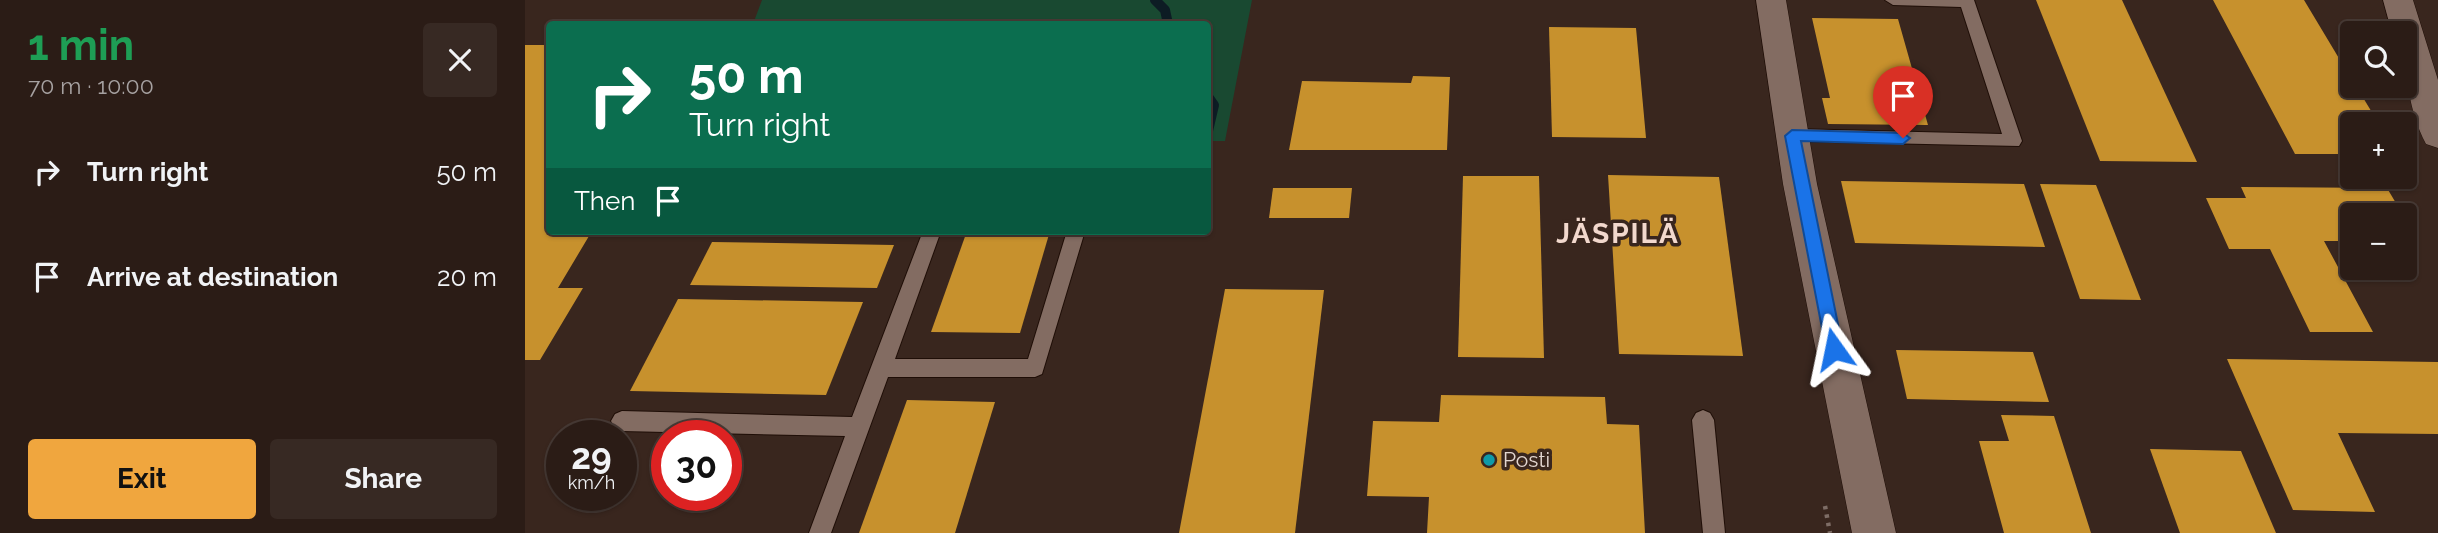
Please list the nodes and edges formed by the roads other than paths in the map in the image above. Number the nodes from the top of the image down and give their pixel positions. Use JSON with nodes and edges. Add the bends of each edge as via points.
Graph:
{"nodes":[{"id":1,"x":1771,"y":0,"type":"edge"},
{"id":2,"x":1893,"y":0,"type":"edge"},
{"id":3,"x":2398,"y":0,"type":"edge"},
{"id":4,"x":2432,"y":98,"type":"edge"},
{"id":5,"x":2438,"y":135,"type":"edge"},
{"id":6,"x":1792,"y":136,"type":"junction"},
{"id":7,"x":931,"y":235,"type":"edge"},
{"id":8,"x":1075,"y":235,"type":"edge"},
{"id":9,"x":881,"y":368,"type":"junction"},
{"id":10,"x":637,"y":421,"type":"edge"},
{"id":11,"x":1703,"y":421,"type":"dead end"},
{"id":12,"x":859,"y":427,"type":"junction"},
{"id":13,"x":820,"y":533,"type":"edge"},
{"id":14,"x":1714,"y":533,"type":"edge"},
{"id":15,"x":1874,"y":533,"type":"edge"}],
"edges":[{"from":1,"to":6,"type":"street"},
{"from":2,"to":6,"type":"lane","via":[[1967,2],[2013,141]]},
{"from":3,"to":4,"type":"street"},
{"from":4,"to":5,"type":"street"},
{"from":6,"to":15,"type":"street"},
{"from":7,"to":9,"type":"lane"},
{"from":8,"to":9,"type":"lane","via":[[1035,368]]},
{"from":9,"to":12,"type":"lane"},
{"from":10,"to":12,"type":"lane"},
{"from":11,"to":14,"type":"lane"},
{"from":12,"to":13,"type":"lane"}]}
